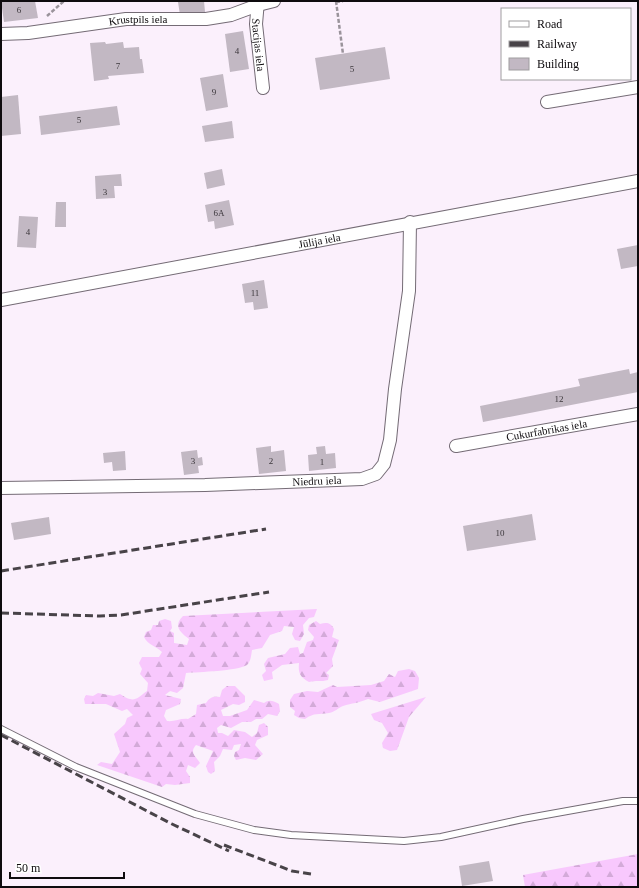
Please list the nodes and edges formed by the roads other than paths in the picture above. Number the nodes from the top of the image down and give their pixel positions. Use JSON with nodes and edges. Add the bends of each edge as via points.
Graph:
{"nodes":[{"id":1,"x":274,"y":1,"type":"edge"},
{"id":2,"x":258,"y":3,"type":"edge"},
{"id":3,"x":1,"y":34,"type":"edge"},
{"id":4,"x":638,"y":87,"type":"edge"},
{"id":5,"x":263,"y":88,"type":"dead end"},
{"id":6,"x":547,"y":102,"type":"dead end"},
{"id":7,"x":638,"y":180,"type":"edge"},
{"id":8,"x":410,"y":222,"type":"junction"},
{"id":9,"x":1,"y":300,"type":"edge"},
{"id":10,"x":638,"y":414,"type":"edge"},
{"id":11,"x":456,"y":446,"type":"dead end"},
{"id":12,"x":1,"y":488,"type":"edge"},
{"id":13,"x":1,"y":729,"type":"edge"},
{"id":14,"x":638,"y":801,"type":"edge"}],
"edges":[{"from":1,"to":2,"type":"street","name":"Krustpils iela"},
{"from":2,"to":3,"type":"street","name":"Krustpils iela","via":[[231,15],[206,19],[126,19],[36,32]]},
{"from":2,"to":5,"type":"street","name":"Stacijas iela","via":[[256,24]]},
{"from":4,"to":6,"type":"street"},
{"from":7,"to":8,"type":"street","name":"Jūlija iela"},
{"from":8,"to":9,"type":"street","name":"Jūlija iela"},
{"from":8,"to":12,"type":"street","name":"Niedru iela","via":[[409,291],[390,440],[384,464],[376,474],[362,479],[213,485]]},
{"from":10,"to":11,"type":"street","name":"Cukurfabrikas iela"},
{"from":13,"to":14,"type":"lane","via":[[76,766],[196,814],[254,830],[292,835],[404,841],[441,837],[623,801]]}]}
